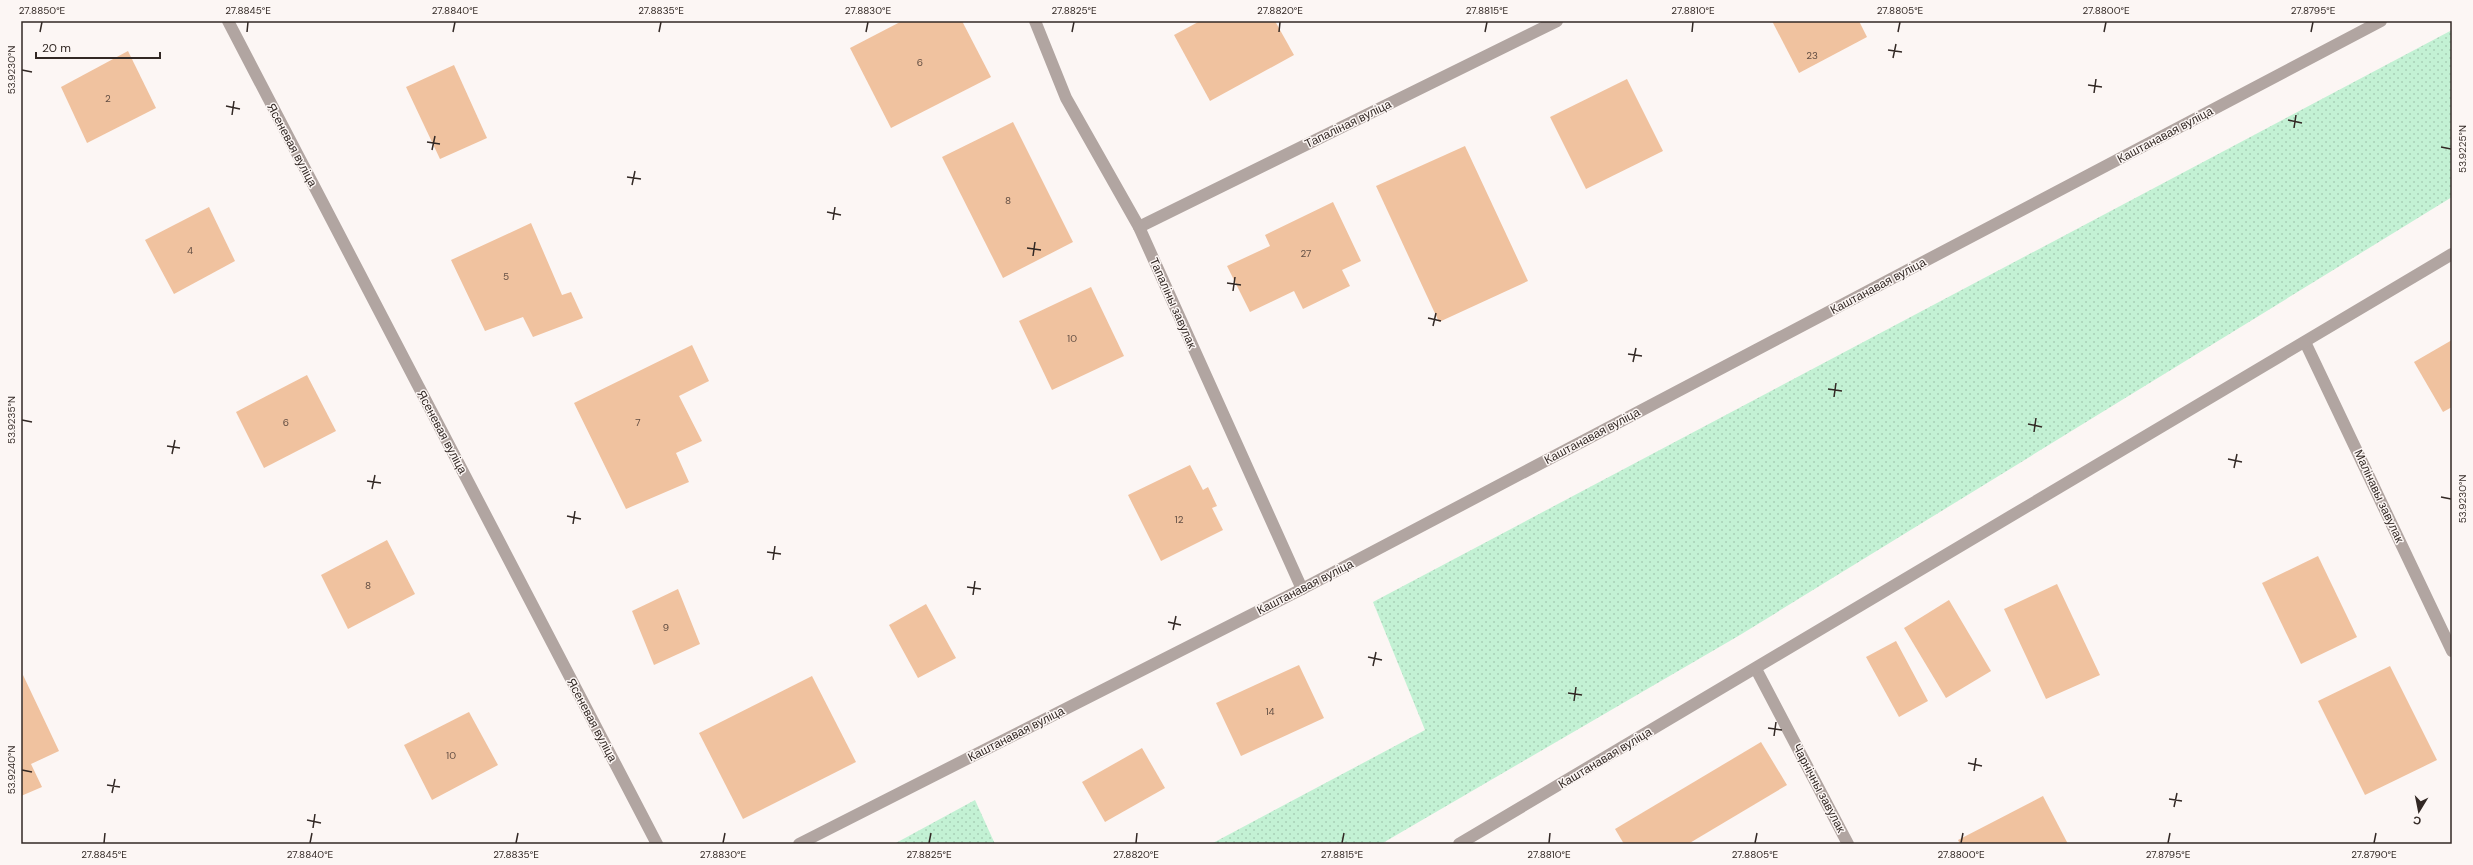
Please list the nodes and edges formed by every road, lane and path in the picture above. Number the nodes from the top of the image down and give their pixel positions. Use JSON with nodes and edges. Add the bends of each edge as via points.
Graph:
{"nodes":[{"id":1,"x":228,"y":21,"type":"edge"},
{"id":2,"x":1035,"y":21,"type":"edge"},
{"id":3,"x":1557,"y":21,"type":"edge"},
{"id":4,"x":2380,"y":21,"type":"edge"},
{"id":5,"x":1139,"y":227,"type":"junction"},
{"id":6,"x":2452,"y":254,"type":"edge"},
{"id":7,"x":2305,"y":342,"type":"junction"},
{"id":8,"x":1302,"y":589,"type":"junction"},
{"id":9,"x":2452,"y":651,"type":"edge"},
{"id":10,"x":1756,"y":668,"type":"junction"},
{"id":11,"x":656,"y":844,"type":"edge"},
{"id":12,"x":799,"y":844,"type":"edge"},
{"id":13,"x":1459,"y":844,"type":"edge"},
{"id":14,"x":1848,"y":844,"type":"edge"}],
"edges":[{"from":1,"to":11,"type":"street","name":"Ясеневая вуліца"},
{"from":2,"to":5,"type":"street","name":"Тапаліны завулак","via":[[1066,98]]},
{"from":3,"to":5,"type":"street","name":"Тапаліная вуліца"},
{"from":4,"to":8,"type":"street","name":"Каштанавая вуліца"},
{"from":5,"to":8,"type":"street","name":"Тапаліны завулак"},
{"from":6,"to":7,"type":"street","name":"Каштанавая вуліца"},
{"from":7,"to":9,"type":"street","name":"Малінавы завулак"},
{"from":7,"to":10,"type":"street","name":"Каштанавая вуліца"},
{"from":8,"to":12,"type":"street","name":"Каштанавая вуліца"},
{"from":10,"to":13,"type":"street","name":"Каштанавая вуліца"},
{"from":10,"to":14,"type":"street","name":"Чарнічны завулак"}]}
